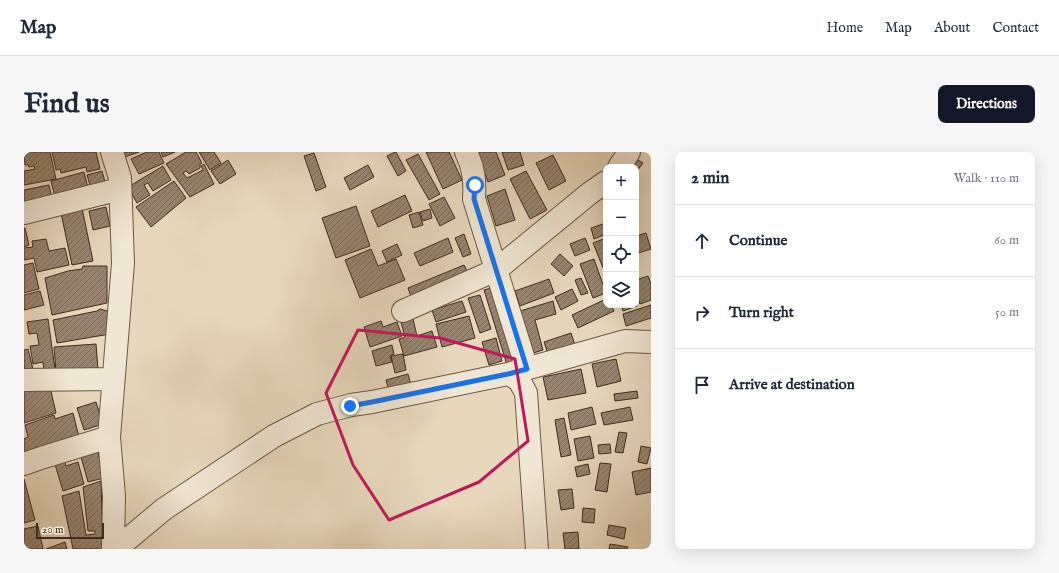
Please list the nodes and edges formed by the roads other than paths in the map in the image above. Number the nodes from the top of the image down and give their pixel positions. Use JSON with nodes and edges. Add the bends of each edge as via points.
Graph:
{"nodes":[{"id":1,"x":112,"y":152,"type":"edge"},
{"id":2,"x":466,"y":152,"type":"edge"},
{"id":3,"x":629,"y":152,"type":"edge"},
{"id":4,"x":621,"y":164,"type":"edge"},
{"id":5,"x":603,"y":184,"type":"edge"},
{"id":6,"x":120,"y":189,"type":"junction"},
{"id":7,"x":24,"y":213,"type":"edge"},
{"id":8,"x":496,"y":270,"type":"junction"},
{"id":9,"x":403,"y":311,"type":"dead end"},
{"id":10,"x":651,"y":342,"type":"edge"},
{"id":11,"x":517,"y":372,"type":"junction"},
{"id":12,"x":113,"y":379,"type":"junction"},
{"id":13,"x":24,"y":380,"type":"edge"},
{"id":14,"x":109,"y":437,"type":"junction"},
{"id":15,"x":24,"y":464,"type":"edge"},
{"id":16,"x":114,"y":549,"type":"edge"},
{"id":17,"x":537,"y":549,"type":"edge"}],
"edges":[{"from":1,"to":6,"type":"street","via":[[120,178]]},
{"from":2,"to":8,"type":"street","via":[[472,164],[474,199]]},
{"from":3,"to":4,"type":"street"},
{"from":5,"to":8,"type":"street"},
{"from":6,"to":7,"type":"street"},
{"from":6,"to":12,"type":"street","via":[[123,263]]},
{"from":8,"to":9,"type":"street"},
{"from":8,"to":11,"type":"street"},
{"from":10,"to":11,"type":"street","via":[[625,341]]},
{"from":11,"to":16,"type":"street","via":[[317,414],[274,436],[164,509]]},
{"from":11,"to":17,"type":"street","via":[[526,393]]},
{"from":12,"to":13,"type":"street"},
{"from":12,"to":14,"type":"street"},
{"from":14,"to":15,"type":"street"},
{"from":14,"to":16,"type":"street","via":[[114,496]]}]}
